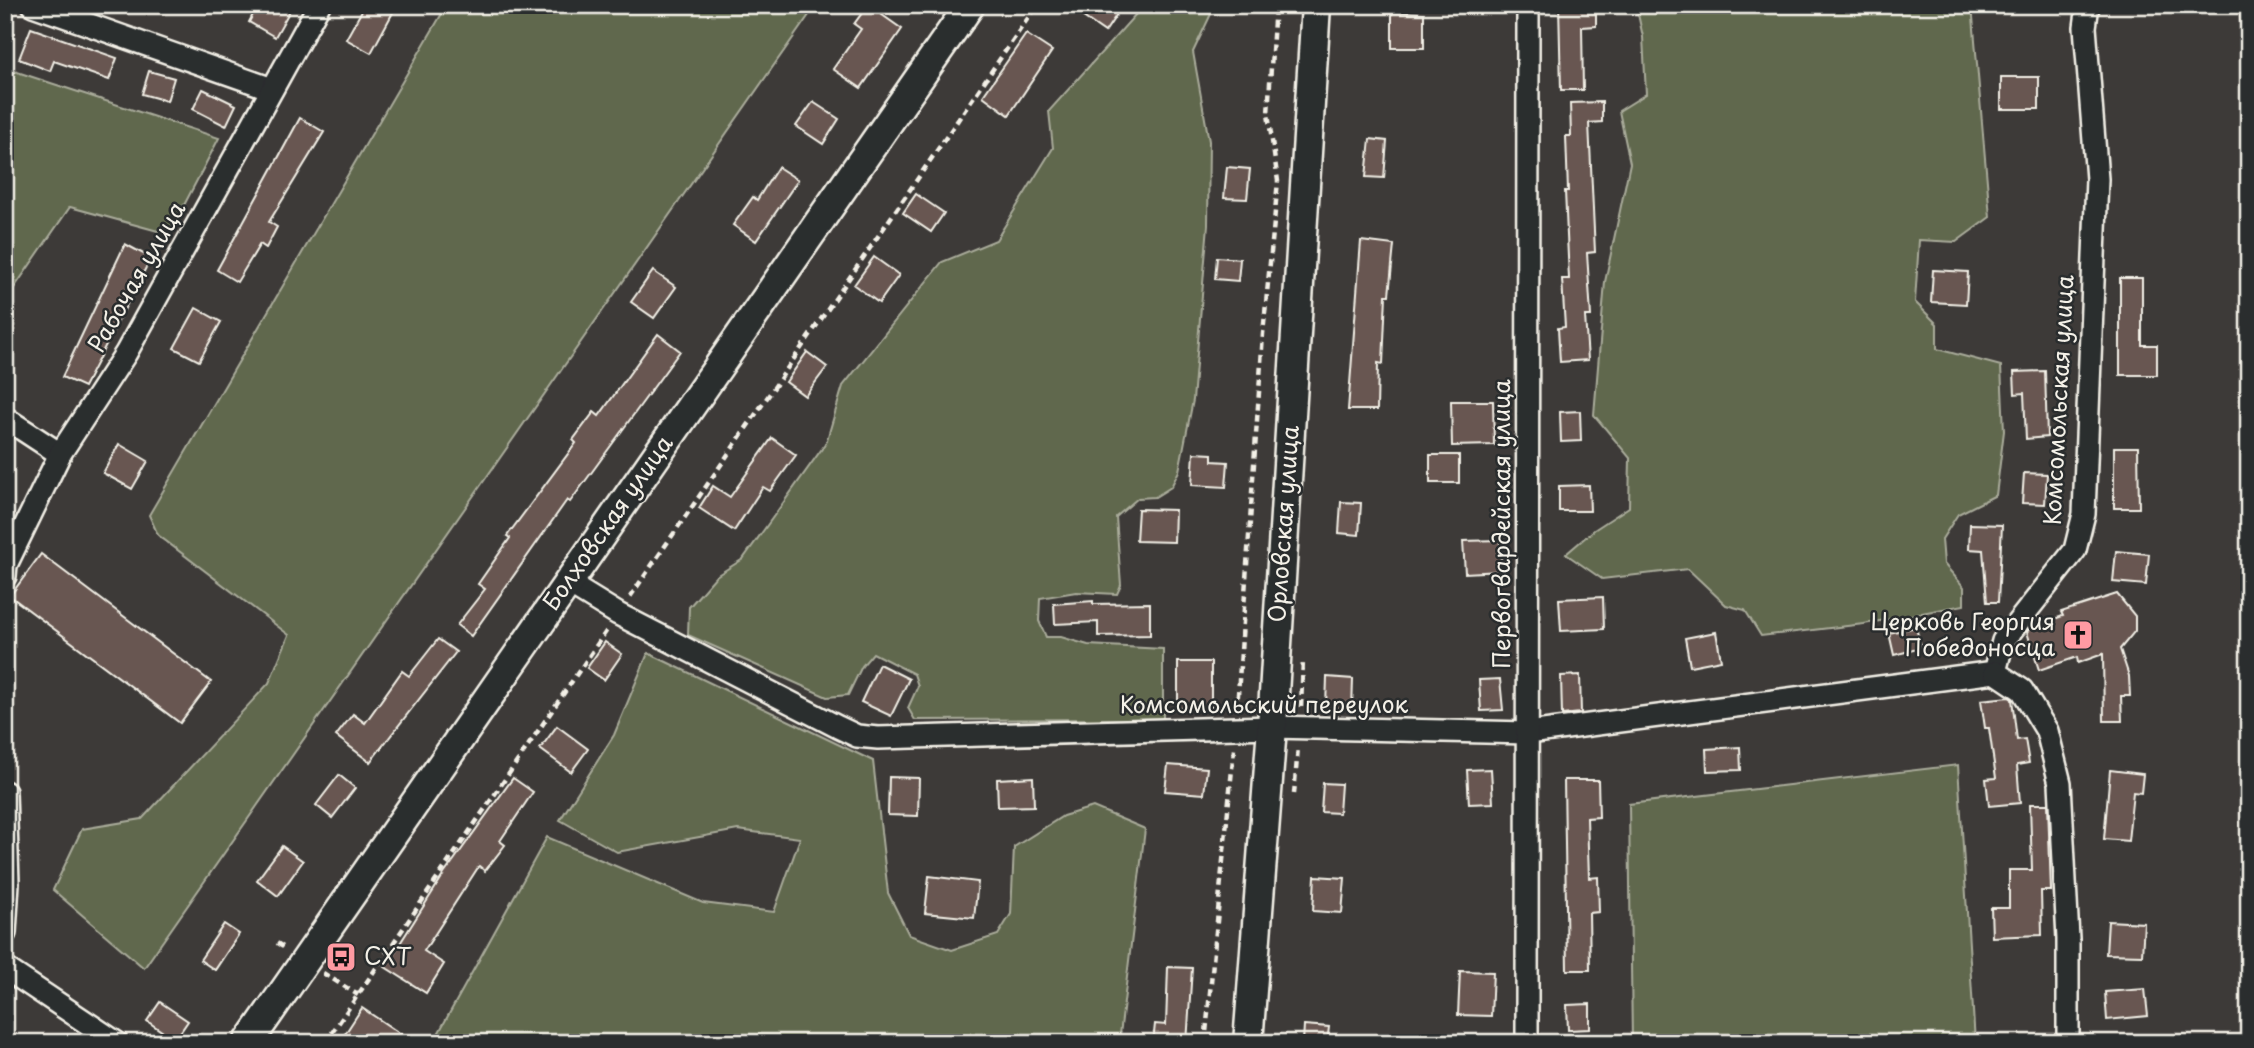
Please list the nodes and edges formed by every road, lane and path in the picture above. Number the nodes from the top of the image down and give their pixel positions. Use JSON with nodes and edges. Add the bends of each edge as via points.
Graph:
{"nodes":[{"id":1,"x":33,"y":5,"type":"edge"},
{"id":2,"x":319,"y":5,"type":"edge"},
{"id":3,"x":970,"y":5,"type":"edge"},
{"id":4,"x":1037,"y":5,"type":"edge"},
{"id":5,"x":1275,"y":5,"type":"edge"},
{"id":6,"x":1317,"y":5,"type":"edge"},
{"id":7,"x":1528,"y":5,"type":"edge"},
{"id":8,"x":2088,"y":5,"type":"edge"},
{"id":9,"x":272,"y":89,"type":"junction"},
{"id":10,"x":5,"y":418,"type":"edge"},
{"id":11,"x":60,"y":454,"type":"junction"},
{"id":12,"x":5,"y":576,"type":"edge"},
{"id":13,"x":566,"y":582,"type":"junction"},
{"id":14,"x":618,"y":614,"type":"junction"},
{"id":15,"x":1996,"y":672,"type":"junction"},
{"id":16,"x":1272,"y":727,"type":"junction"},
{"id":17,"x":1236,"y":728,"type":"junction"},
{"id":18,"x":1528,"y":733,"type":"junction"},
{"id":19,"x":5,"y":792,"type":"edge"},
{"id":20,"x":5,"y":933,"type":"edge"},
{"id":21,"x":5,"y":968,"type":"edge"},
{"id":22,"x":117,"y":1043,"type":"edge"},
{"id":23,"x":248,"y":1043,"type":"edge"},
{"id":24,"x":325,"y":1043,"type":"edge"},
{"id":25,"x":1205,"y":1043,"type":"edge"},
{"id":26,"x":1248,"y":1043,"type":"edge"},
{"id":27,"x":1527,"y":1043,"type":"edge"},
{"id":28,"x":2068,"y":1043,"type":"edge"}],
"edges":[{"from":1,"to":9,"type":"street"},
{"from":2,"to":9,"type":"street","name":"Рабочая улица"},
{"from":3,"to":13,"type":"main road","name":"Болховская улица"},
{"from":4,"to":14,"type":"path"},
{"from":5,"to":17,"type":"path","via":[[1268,114],[1278,181]]},
{"from":6,"to":16,"type":"main road","name":"Орловская улица"},
{"from":7,"to":18,"type":"street","name":"Первогвардейская улица"},
{"from":8,"to":15,"type":"street","name":"Комсомольская улица","via":[[2085,27],[2096,179],[2084,514],[2075,550],[2003,641]]},
{"from":9,"to":11,"type":"street","name":"Рабочая улица","via":[[126,352]]},
{"from":10,"to":11,"type":"street"},
{"from":11,"to":12,"type":"street","name":"Рабочая улица","via":[[6,565]]},
{"from":13,"to":14,"type":"street","name":"Комсомольский переулок"},
{"from":13,"to":23,"type":"main road","name":"Болховская улица"},
{"from":14,"to":17,"type":"street","name":"Комсомольский переулок","via":[[857,736]]},
{"from":14,"to":24,"type":"path"},
{"from":15,"to":18,"type":"street","name":"Комсомольский переулок"},
{"from":15,"to":28,"type":"street","via":[[2022,690],[2047,731],[2060,783]]},
{"from":16,"to":17,"type":"street","name":"Комсомольский переулок"},
{"from":16,"to":18,"type":"street","name":"Комсомольский переулок"},
{"from":16,"to":26,"type":"main road","name":"Орловская улица"},
{"from":17,"to":25,"type":"path"},
{"from":18,"to":27,"type":"street","name":"Первогвардейская улица"},
{"from":19,"to":20,"type":"street"},
{"from":21,"to":22,"type":"street"}]}
